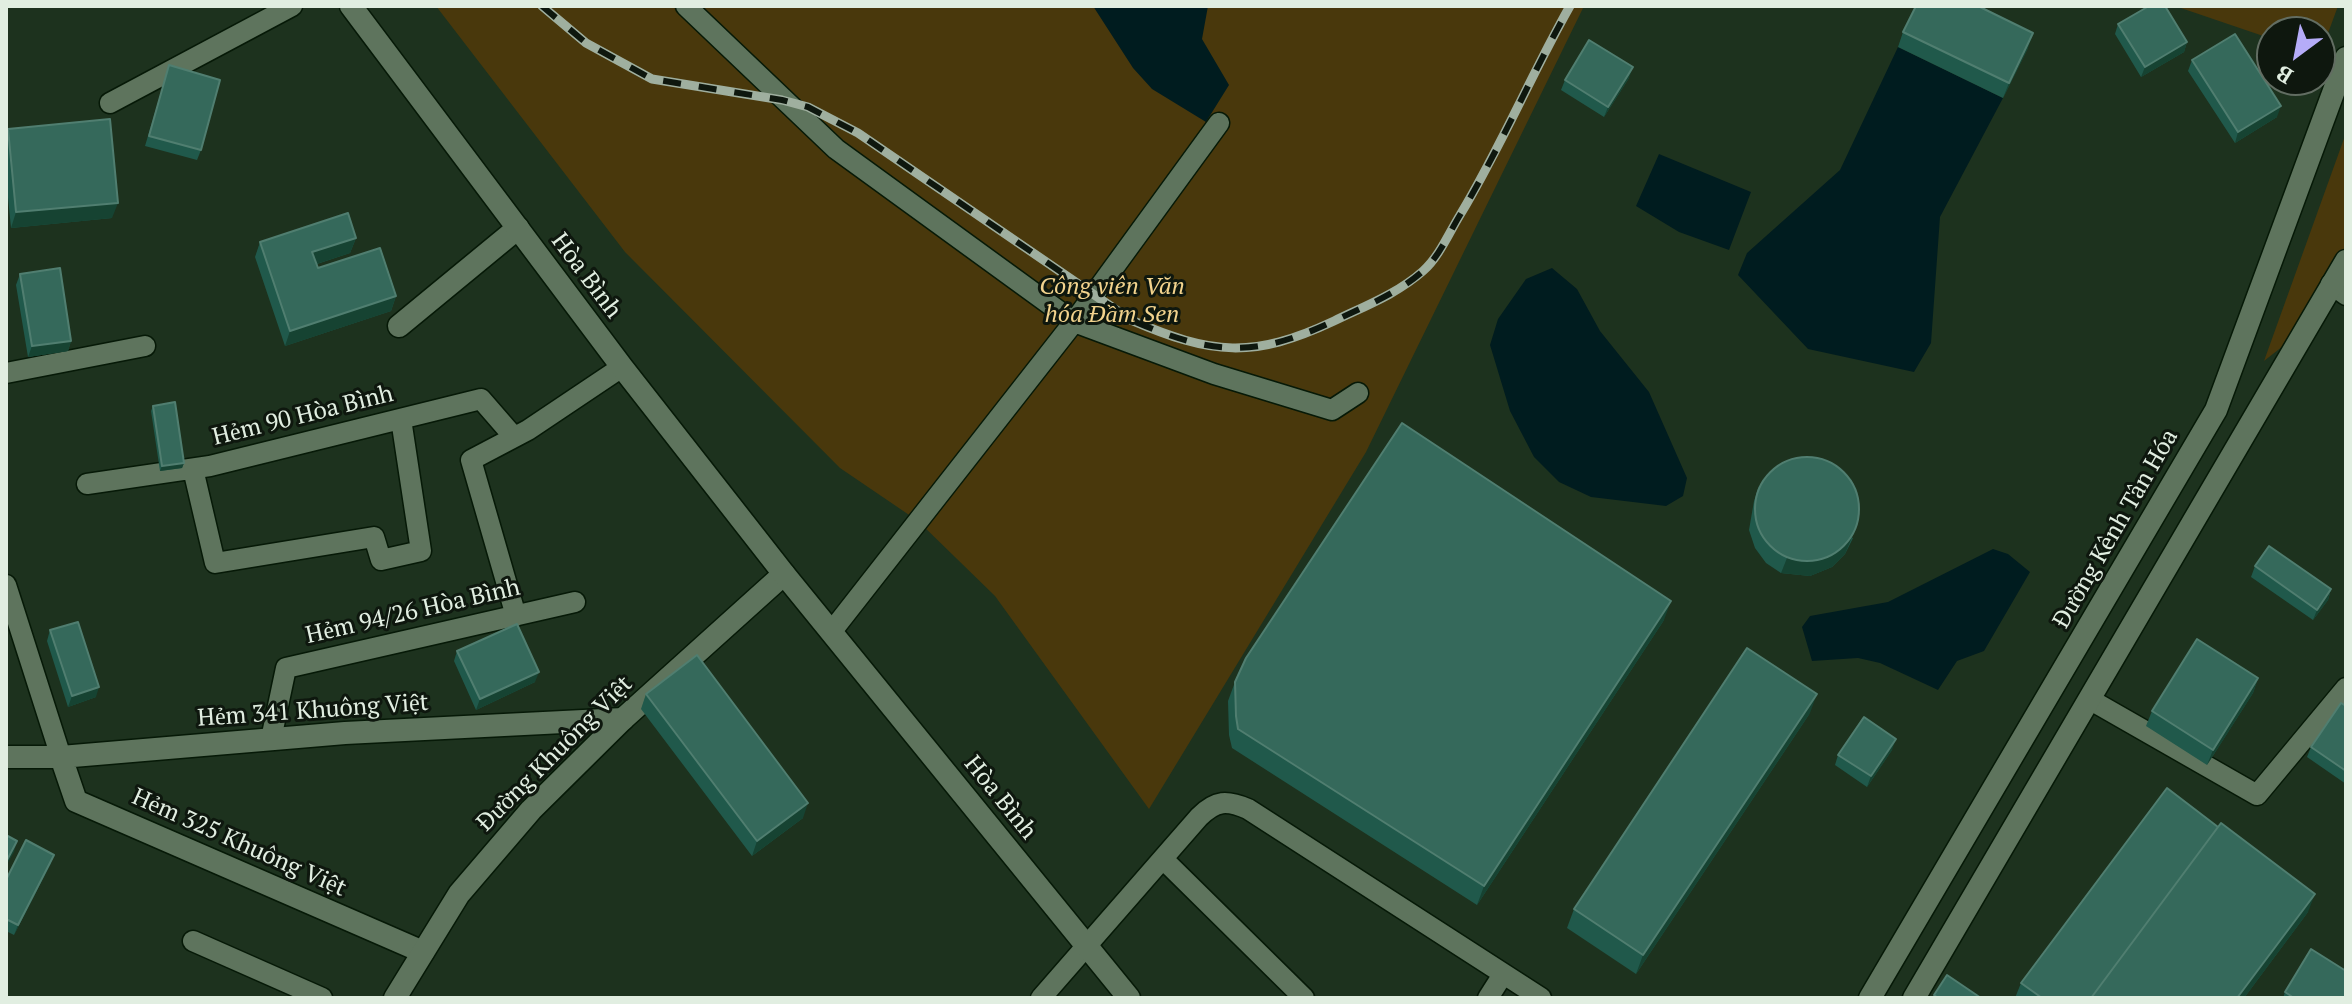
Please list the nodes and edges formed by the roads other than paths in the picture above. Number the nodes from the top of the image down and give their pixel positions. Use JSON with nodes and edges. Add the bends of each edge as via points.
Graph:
{"nodes":[{"id":1,"x":292,"y":6,"type":"edge"},
{"id":2,"x":351,"y":6,"type":"edge"},
{"id":3,"x":686,"y":6,"type":"edge"},
{"id":4,"x":2346,"y":58,"type":"edge"},
{"id":5,"x":110,"y":103,"type":"dead end"},
{"id":6,"x":1219,"y":123,"type":"dead end"},
{"id":7,"x":518,"y":228,"type":"junction"},
{"id":8,"x":2346,"y":261,"type":"edge"},
{"id":9,"x":2339,"y":290,"type":"edge"},
{"id":10,"x":1074,"y":322,"type":"junction"},
{"id":11,"x":399,"y":326,"type":"dead end"},
{"id":12,"x":145,"y":346,"type":"dead end"},
{"id":13,"x":622,"y":367,"type":"junction"},
{"id":14,"x":6,"y":373,"type":"edge"},
{"id":15,"x":1358,"y":393,"type":"dead end"},
{"id":16,"x":401,"y":419,"type":"junction"},
{"id":17,"x":514,"y":437,"type":"junction"},
{"id":18,"x":193,"y":469,"type":"junction"},
{"id":19,"x":87,"y":484,"type":"dead end"},
{"id":20,"x":784,"y":574,"type":"junction"},
{"id":21,"x":6,"y":585,"type":"edge"},
{"id":22,"x":575,"y":602,"type":"dead end"},
{"id":23,"x":516,"y":616,"type":"junction"},
{"id":24,"x":832,"y":631,"type":"junction"},
{"id":25,"x":2346,"y":688,"type":"edge"},
{"id":26,"x":2089,"y":699,"type":"junction"},
{"id":27,"x":623,"y":719,"type":"junction"},
{"id":28,"x":271,"y":739,"type":"junction"},
{"id":29,"x":6,"y":757,"type":"edge"},
{"id":30,"x":61,"y":757,"type":"junction"},
{"id":31,"x":1163,"y":859,"type":"junction"},
{"id":32,"x":193,"y":941,"type":"dead end"},
{"id":33,"x":1086,"y":946,"type":"junction"},
{"id":34,"x":423,"y":952,"type":"junction"},
{"id":35,"x":1502,"y":976,"type":"junction"},
{"id":36,"x":322,"y":998,"type":"edge"},
{"id":37,"x":395,"y":998,"type":"edge"},
{"id":38,"x":1041,"y":998,"type":"edge"},
{"id":39,"x":1129,"y":998,"type":"edge"},
{"id":40,"x":1304,"y":998,"type":"edge"},
{"id":41,"x":1488,"y":998,"type":"edge"},
{"id":42,"x":1541,"y":998,"type":"edge"},
{"id":43,"x":1870,"y":998,"type":"edge"},
{"id":44,"x":1914,"y":998,"type":"edge"}],
"edges":[{"from":1,"to":5,"type":"lane"},
{"from":2,"to":7,"type":"street","name":"Hòa Bình"},
{"from":3,"to":10,"type":"lane","via":[[836,149]]},
{"from":4,"to":43,"type":"street","name":"Đường Kênh Tân Hóa","via":[[2216,410]]},
{"from":6,"to":10,"type":"lane"},
{"from":7,"to":11,"type":"street"},
{"from":7,"to":13,"type":"street","name":"Hòa Bình"},
{"from":8,"to":9,"type":"street"},
{"from":9,"to":26,"type":"street"},
{"from":10,"to":15,"type":"lane","via":[[1214,374],[1332,410]]},
{"from":10,"to":24,"type":"lane"},
{"from":12,"to":14,"type":"lane"},
{"from":13,"to":17,"type":"lane"},
{"from":13,"to":20,"type":"street","name":"Hòa Bình"},
{"from":16,"to":17,"type":"lane","name":"Hẻm 90 Hòa Bình","via":[[481,399]]},
{"from":16,"to":18,"type":"lane","name":"Hẻm 90 Hòa Bình"},
{"from":16,"to":18,"type":"lane","via":[[421,551],[381,560],[374,537],[215,563]]},
{"from":17,"to":23,"type":"lane","via":[[471,460]]},
{"from":18,"to":19,"type":"lane","name":"Hẻm 90 Hòa Bình"},
{"from":20,"to":24,"type":"street","name":"Hòa Bình"},
{"from":20,"to":27,"type":"street","name":"Đường Khuông Việt"},
{"from":21,"to":30,"type":"lane"},
{"from":22,"to":23,"type":"lane","name":"Hẻm 94/26 Hòa Bình"},
{"from":23,"to":28,"type":"lane","name":"Hẻm 94/26 Hòa Bình","via":[[286,668]]},
{"from":24,"to":33,"type":"street","name":"Hòa Bình"},
{"from":25,"to":26,"type":"lane","via":[[2257,795]]},
{"from":26,"to":44,"type":"street"},
{"from":27,"to":28,"type":"street","name":"Hẻm 341 Khuông Việt"},
{"from":27,"to":34,"type":"street","name":"Đường Khuông Việt","via":[[531,810],[459,894]]},
{"from":28,"to":30,"type":"street","name":"Hẻm 341 Khuông Việt"},
{"from":29,"to":30,"type":"street","name":"Hẻm 341 Khuông Việt"},
{"from":30,"to":34,"type":"street","name":"Hẻm 325 Khuông Việt","via":[[76,801]]},
{"from":31,"to":33,"type":"lane"},
{"from":31,"to":35,"type":"lane","via":[[1212,804],[1231,801]]},
{"from":31,"to":40,"type":"lane"},
{"from":32,"to":36,"type":"lane"},
{"from":33,"to":38,"type":"lane"},
{"from":33,"to":39,"type":"street","name":"Hòa Bình"},
{"from":34,"to":37,"type":"street","name":"Đường Khuông Việt"},
{"from":35,"to":41,"type":"lane"},
{"from":35,"to":42,"type":"lane"}]}
